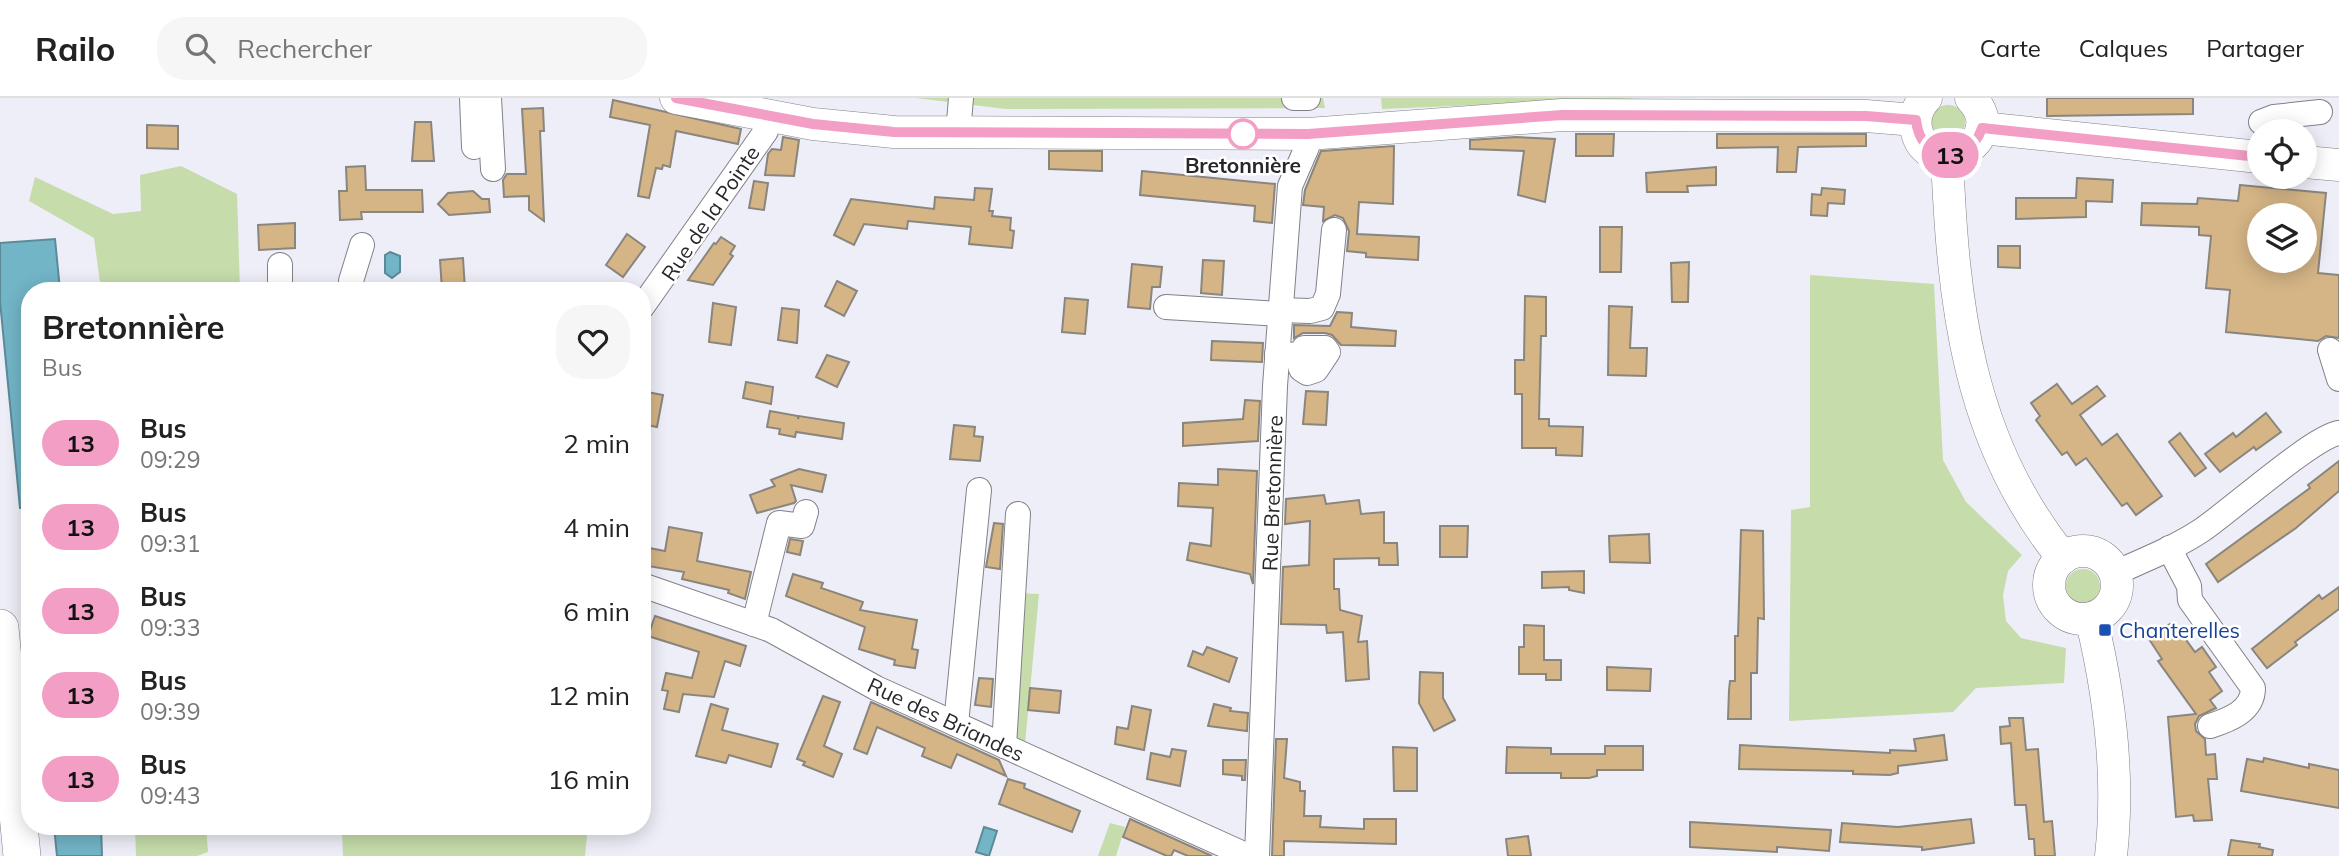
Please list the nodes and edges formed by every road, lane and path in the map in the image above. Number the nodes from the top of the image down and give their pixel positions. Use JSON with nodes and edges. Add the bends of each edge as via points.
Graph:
{"nodes":[{"id":1,"x":472,"y":98,"type":"edge"},
{"id":2,"x":489,"y":98,"type":"edge"},
{"id":3,"x":676,"y":98,"type":"edge"},
{"id":4,"x":961,"y":98,"type":"edge"},
{"id":5,"x":1294,"y":98,"type":"edge"},
{"id":6,"x":1308,"y":98,"type":"edge"},
{"id":7,"x":1971,"y":98,"type":"edge"},
{"id":8,"x":1921,"y":109,"type":"edge"},
{"id":9,"x":2320,"y":112,"type":"dead end"},
{"id":10,"x":768,"y":116,"type":"junction"},
{"id":11,"x":2269,"y":119,"type":"edge"},
{"id":12,"x":1982,"y":128,"type":"junction"},
{"id":13,"x":958,"y":133,"type":"junction"},
{"id":14,"x":1308,"y":134,"type":"junction"},
{"id":15,"x":474,"y":147,"type":"dead end"},
{"id":16,"x":1947,"y":156,"type":"junction"},
{"id":17,"x":2247,"y":156,"type":"edge"},
{"id":18,"x":2317,"y":163,"type":"edge"},
{"id":19,"x":2339,"y":165,"type":"edge"},
{"id":20,"x":493,"y":169,"type":"dead end"},
{"id":21,"x":1334,"y":230,"type":"dead end"},
{"id":22,"x":362,"y":245,"type":"dead end"},
{"id":23,"x":280,"y":265,"type":"dead end"},
{"id":24,"x":280,"y":282,"type":"edge"},
{"id":25,"x":351,"y":282,"type":"edge"},
{"id":26,"x":651,"y":294,"type":"edge"},
{"id":27,"x":1166,"y":307,"type":"dead end"},
{"id":28,"x":1280,"y":312,"type":"junction"},
{"id":29,"x":2330,"y":350,"type":"dead end"},
{"id":30,"x":2339,"y":379,"type":"edge"},
{"id":31,"x":2339,"y":433,"type":"edge"},
{"id":32,"x":979,"y":491,"type":"dead end"},
{"id":33,"x":806,"y":512,"type":"dead end"},
{"id":34,"x":1018,"y":514,"type":"dead end"},
{"id":35,"x":2169,"y":548,"type":"junction"},
{"id":36,"x":2063,"y":558,"type":"junction"},
{"id":37,"x":2115,"y":573,"type":"junction"},
{"id":38,"x":651,"y":588,"type":"edge"},
{"id":39,"x":2091,"y":618,"type":"junction"},
{"id":40,"x":754,"y":624,"type":"junction"},
{"id":41,"x":0,"y":628,"type":"edge"},
{"id":42,"x":956,"y":724,"type":"junction"},
{"id":43,"x":2210,"y":726,"type":"dead end"},
{"id":44,"x":1004,"y":746,"type":"junction"},
{"id":45,"x":22,"y":856,"type":"edge"},
{"id":46,"x":1248,"y":856,"type":"edge"},
{"id":47,"x":1257,"y":856,"type":"edge"},
{"id":48,"x":2111,"y":856,"type":"edge"}],
"edges":[{"from":1,"to":15,"type":"street"},
{"from":2,"to":20,"type":"street"},
{"from":3,"to":10,"type":"main road"},
{"from":4,"to":13,"type":"street"},
{"from":5,"to":6,"type":"street"},
{"from":7,"to":12,"type":"main road","via":[[1979,108]]},
{"from":8,"to":14,"type":"main road","via":[[1866,116],[1562,115]]},
{"from":8,"to":16,"type":"main road","via":[[1921,141]]},
{"from":9,"to":11,"type":"street"},
{"from":10,"to":13,"type":"main road","via":[[857,130]]},
{"from":10,"to":26,"type":"street","name":"Rue de la Pointe","via":[[766,131]]},
{"from":12,"to":16,"type":"main road","via":[[1973,145]]},
{"from":12,"to":17,"type":"main road"},
{"from":13,"to":14,"type":"main road"},
{"from":14,"to":28,"type":"street","name":"Rue Bretonnière","via":[[1307,148],[1290,186]]},
{"from":16,"to":36,"type":"main road","via":[[1958,304],[1983,418],[2023,503]]},
{"from":18,"to":19,"type":"main road"},
{"from":21,"to":28,"type":"street","via":[[1328,294],[1322,308]]},
{"from":22,"to":25,"type":"street"},
{"from":23,"to":24,"type":"street"},
{"from":27,"to":28,"type":"street"},
{"from":28,"to":47,"type":"street","name":"Rue Bretonnière","via":[[1287,354]]},
{"from":29,"to":30,"type":"street"},
{"from":31,"to":35,"type":"street","via":[[2314,446],[2201,531]]},
{"from":32,"to":42,"type":"street"},
{"from":33,"to":40,"type":"street","via":[[802,526],[779,523]]},
{"from":34,"to":44,"type":"street"},
{"from":35,"to":37,"type":"street"},
{"from":35,"to":43,"type":"street","via":[[2189,586],[2190,600],[2253,688],[2250,703],[2240,712]]},
{"from":36,"to":37,"type":"main road","via":[[2093,552]]},
{"from":36,"to":39,"type":"main road","via":[[2050,577],[2053,599],[2068,615]]},
{"from":37,"to":39,"type":"main road","via":[[2118,584],[2110,606]]},
{"from":38,"to":40,"type":"street","name":"Rue des Briandes"},
{"from":39,"to":48,"type":"main road","via":[[2112,725]]},
{"from":40,"to":42,"type":"street","name":"Rue des Briandes"},
{"from":41,"to":45,"type":"highway"},
{"from":42,"to":44,"type":"street","name":"Rue des Briandes"},
{"from":44,"to":46,"type":"street","name":"Rue des Briandes"}]}
